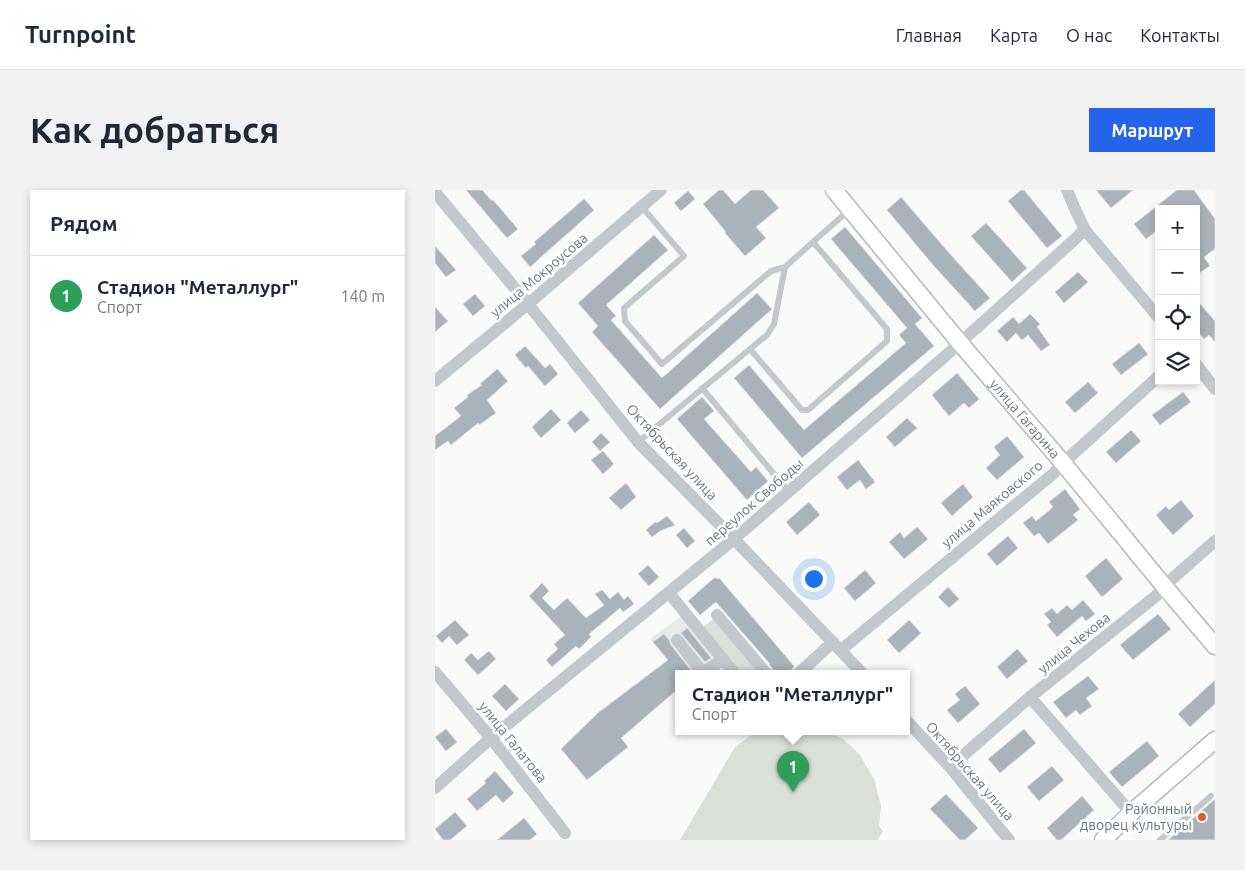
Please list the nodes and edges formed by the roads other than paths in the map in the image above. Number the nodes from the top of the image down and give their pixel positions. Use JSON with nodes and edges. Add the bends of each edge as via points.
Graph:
{"nodes":[{"id":1,"x":661,"y":190,"type":"edge"},
{"id":2,"x":834,"y":190,"type":"edge"},
{"id":3,"x":1067,"y":190,"type":"edge"},
{"id":4,"x":435,"y":192,"type":"edge"},
{"id":5,"x":642,"y":207,"type":"junction"},
{"id":6,"x":850,"y":210,"type":"junction"},
{"id":7,"x":1085,"y":230,"type":"junction"},
{"id":8,"x":813,"y":242,"type":"junction"},
{"id":9,"x":785,"y":266,"type":"junction"},
{"id":10,"x":529,"y":304,"type":"junction"},
{"id":11,"x":1155,"y":313,"type":"edge"},
{"id":12,"x":960,"y":343,"type":"junction"},
{"id":13,"x":750,"y":349,"type":"junction"},
{"id":14,"x":1200,"y":369,"type":"edge"},
{"id":15,"x":1155,"y":380,"type":"edge"},
{"id":16,"x":435,"y":381,"type":"edge"},
{"id":17,"x":702,"y":388,"type":"junction"},
{"id":18,"x":1215,"y":389,"type":"edge"},
{"id":19,"x":638,"y":442,"type":"junction"},
{"id":20,"x":1063,"y":463,"type":"junction"},
{"id":21,"x":789,"y":492,"type":"junction"},
{"id":22,"x":734,"y":539,"type":"junction"},
{"id":23,"x":1215,"y":541,"type":"edge"},
{"id":24,"x":1164,"y":586,"type":"junction"},
{"id":25,"x":669,"y":593,"type":"junction"},
{"id":26,"x":717,"y":615,"type":"dead end"},
{"id":27,"x":677,"y":640,"type":"dead end"},
{"id":28,"x":837,"y":646,"type":"junction"},
{"id":29,"x":1215,"y":646,"type":"edge"},
{"id":30,"x":723,"y":659,"type":"junction"},
{"id":31,"x":701,"y":670,"type":"edge"},
{"id":32,"x":707,"y":670,"type":"edge"},
{"id":33,"x":732,"y":670,"type":"edge"},
{"id":34,"x":763,"y":670,"type":"edge"},
{"id":35,"x":803,"y":670,"type":"edge"},
{"id":36,"x":859,"y":670,"type":"edge"},
{"id":37,"x":435,"y":672,"type":"edge"},
{"id":38,"x":1030,"y":697,"type":"junction"},
{"id":39,"x":910,"y":724,"type":"edge"},
{"id":40,"x":491,"y":738,"type":"junction"},
{"id":41,"x":1215,"y":740,"type":"edge"},
{"id":42,"x":950,"y":767,"type":"junction"},
{"id":43,"x":435,"y":788,"type":"edge"},
{"id":44,"x":1211,"y":796,"type":"dead end"},
{"id":45,"x":1131,"y":813,"type":"junction"},
{"id":46,"x":565,"y":833,"type":"dead end"},
{"id":47,"x":1009,"y":840,"type":"edge"},
{"id":48,"x":1103,"y":840,"type":"edge"},
{"id":49,"x":1160,"y":840,"type":"edge"}],
"edges":[{"from":1,"to":5,"type":"street","name":"улица Мокроусова"},
{"from":2,"to":6,"type":"main road","name":"улица Гагарина"},
{"from":3,"to":7,"type":"street"},
{"from":4,"to":10,"type":"street","name":"Октябрьская улица"},
{"from":5,"to":9,"type":"lane","via":[[684,256],[623,308],[625,321],[662,364],[771,271]]},
{"from":5,"to":10,"type":"street","name":"улица Мокроусова"},
{"from":6,"to":8,"type":"lane"},
{"from":6,"to":12,"type":"main road","name":"улица Гагарина"},
{"from":7,"to":11,"type":"street"},
{"from":7,"to":12,"type":"street","name":"переулок Свободы"},
{"from":8,"to":9,"type":"lane"},
{"from":8,"to":13,"type":"lane","via":[[887,329],[887,341],[808,410],[802,410]]},
{"from":9,"to":13,"type":"lane","via":[[774,324],[767,335]]},
{"from":10,"to":16,"type":"street","name":"улица Мокроусова"},
{"from":10,"to":19,"type":"street","name":"Октябрьская улица"},
{"from":12,"to":20,"type":"main road","name":"улица Гагарина"},
{"from":12,"to":21,"type":"street","name":"переулок Свободы"},
{"from":13,"to":17,"type":"lane"},
{"from":14,"to":18,"type":"street"},
{"from":15,"to":20,"type":"street","name":"улица Маяковского"},
{"from":17,"to":19,"type":"lane"},
{"from":17,"to":21,"type":"lane"},
{"from":19,"to":22,"type":"street","name":"Октябрьская улица"},
{"from":20,"to":24,"type":"main road","name":"улица Гагарина"},
{"from":20,"to":28,"type":"street","name":"улица Маяковского"},
{"from":21,"to":22,"type":"street","name":"переулок Свободы"},
{"from":22,"to":25,"type":"street","name":"переулок Свободы"},
{"from":22,"to":28,"type":"street","name":"Октябрьская улица"},
{"from":23,"to":24,"type":"street","name":"улица Чехова"},
{"from":24,"to":29,"type":"main road","name":"улица Гагарина"},
{"from":24,"to":38,"type":"street","name":"улица Чехова","via":[[1156,596]]},
{"from":25,"to":30,"type":"street"},
{"from":25,"to":40,"type":"street","name":"переулок Свободы"},
{"from":26,"to":34,"type":"street"},
{"from":27,"to":31,"type":"street"},
{"from":28,"to":35,"type":"street","name":"улица Маяковского"},
{"from":28,"to":36,"type":"street","name":"Октябрьская улица"},
{"from":30,"to":32,"type":"street"},
{"from":30,"to":33,"type":"street"},
{"from":37,"to":40,"type":"street","name":"улица Галатова"},
{"from":38,"to":42,"type":"street","name":"улица Чехова"},
{"from":38,"to":45,"type":"street"},
{"from":39,"to":42,"type":"street","name":"Октябрьская улица"},
{"from":40,"to":43,"type":"street","name":"переулок Свободы"},
{"from":40,"to":46,"type":"street","name":"улица Галатова"},
{"from":41,"to":45,"type":"main road"},
{"from":42,"to":47,"type":"street","name":"Октябрьская улица"},
{"from":44,"to":49,"type":"lane"},
{"from":45,"to":48,"type":"main road"}]}
